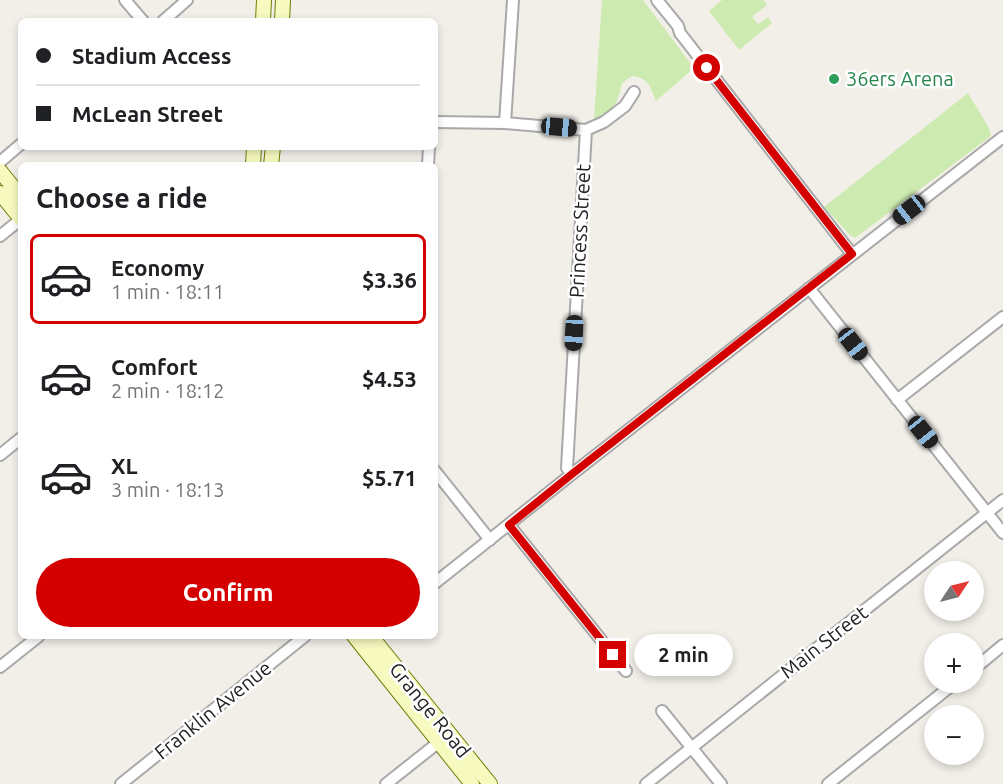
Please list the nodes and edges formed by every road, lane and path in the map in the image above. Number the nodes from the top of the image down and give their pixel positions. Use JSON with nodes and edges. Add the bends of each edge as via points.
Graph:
{"nodes":[{"id":1,"x":125,"y":0,"type":"edge"},
{"id":2,"x":187,"y":0,"type":"edge"},
{"id":3,"x":264,"y":0,"type":"edge"},
{"id":4,"x":284,"y":0,"type":"edge"},
{"id":5,"x":513,"y":0,"type":"edge"},
{"id":6,"x":657,"y":0,"type":"edge"},
{"id":7,"x":140,"y":18,"type":"edge"},
{"id":8,"x":166,"y":18,"type":"edge"},
{"id":9,"x":263,"y":18,"type":"edge"},
{"id":10,"x":282,"y":18,"type":"edge"},
{"id":11,"x":634,"y":92,"type":"dead end"},
{"id":12,"x":438,"y":122,"type":"edge"},
{"id":13,"x":505,"y":123,"type":"junction"},
{"id":14,"x":586,"y":130,"type":"junction"},
{"id":15,"x":1003,"y":137,"type":"edge"},
{"id":16,"x":18,"y":147,"type":"edge"},
{"id":17,"x":0,"y":162,"type":"edge"},
{"id":18,"x":0,"y":171,"type":"edge"},
{"id":19,"x":0,"y":193,"type":"edge"},
{"id":20,"x":18,"y":193,"type":"edge"},
{"id":21,"x":18,"y":215,"type":"edge"},
{"id":22,"x":18,"y":221,"type":"edge"},
{"id":23,"x":0,"y":236,"type":"edge"},
{"id":24,"x":852,"y":254,"type":"junction"},
{"id":25,"x":809,"y":288,"type":"junction"},
{"id":26,"x":1003,"y":317,"type":"edge"},
{"id":27,"x":897,"y":399,"type":"junction"},
{"id":28,"x":18,"y":440,"type":"edge"},
{"id":29,"x":0,"y":455,"type":"edge"},
{"id":30,"x":572,"y":474,"type":"junction"},
{"id":31,"x":438,"y":475,"type":"edge"},
{"id":32,"x":1003,"y":500,"type":"edge"},
{"id":33,"x":987,"y":512,"type":"junction"},
{"id":34,"x":509,"y":525,"type":"junction"},
{"id":35,"x":1003,"y":533,"type":"edge"},
{"id":36,"x":489,"y":540,"type":"junction"},
{"id":37,"x":438,"y":581,"type":"edge"},
{"id":38,"x":35,"y":639,"type":"edge"},
{"id":39,"x":300,"y":639,"type":"edge"},
{"id":40,"x":364,"y":639,"type":"edge"},
{"id":41,"x":364,"y":639,"type":"edge"},
{"id":42,"x":1003,"y":645,"type":"edge"},
{"id":43,"x":984,"y":661,"type":"edge"},
{"id":44,"x":0,"y":667,"type":"edge"},
{"id":45,"x":626,"y":671,"type":"dead end"},
{"id":46,"x":942,"y":693,"type":"edge"},
{"id":47,"x":662,"y":711,"type":"dead end"},
{"id":48,"x":439,"y":742,"type":"junction"},
{"id":49,"x":691,"y":747,"type":"junction"},
{"id":50,"x":121,"y":784,"type":"edge"},
{"id":51,"x":386,"y":784,"type":"edge"},
{"id":52,"x":472,"y":784,"type":"edge"},
{"id":53,"x":490,"y":784,"type":"edge"},
{"id":54,"x":646,"y":784,"type":"edge"},
{"id":55,"x":721,"y":784,"type":"edge"},
{"id":56,"x":828,"y":784,"type":"edge"}],
"edges":[{"from":1,"to":7,"type":"street"},
{"from":2,"to":8,"type":"street"},
{"from":3,"to":9,"type":"main road"},
{"from":4,"to":10,"type":"main road"},
{"from":5,"to":13,"type":"street"},
{"from":6,"to":24,"type":"street"},
{"from":11,"to":14,"type":"street","via":[[625,106]]},
{"from":12,"to":13,"type":"street"},
{"from":13,"to":14,"type":"street"},
{"from":14,"to":30,"type":"street","name":"Princess Street","via":[[567,468]]},
{"from":15,"to":24,"type":"street"},
{"from":16,"to":17,"type":"street"},
{"from":18,"to":20,"type":"main road"},
{"from":19,"to":21,"type":"main road"},
{"from":22,"to":23,"type":"street"},
{"from":24,"to":25,"type":"street"},
{"from":25,"to":27,"type":"street"},
{"from":25,"to":30,"type":"street"},
{"from":26,"to":27,"type":"street"},
{"from":27,"to":33,"type":"street"},
{"from":28,"to":29,"type":"street"},
{"from":30,"to":34,"type":"street"},
{"from":31,"to":36,"type":"street"},
{"from":32,"to":33,"type":"street","name":"Main Street"},
{"from":33,"to":35,"type":"street"},
{"from":33,"to":49,"type":"street","name":"Main Street"},
{"from":34,"to":36,"type":"street"},
{"from":34,"to":45,"type":"street"},
{"from":36,"to":37,"type":"street"},
{"from":38,"to":44,"type":"street"},
{"from":39,"to":50,"type":"street","name":"Franklin Avenue"},
{"from":40,"to":48,"type":"main road","name":"Grange Road"},
{"from":41,"to":53,"type":"main road","name":"Grange Road"},
{"from":42,"to":43,"type":"street"},
{"from":46,"to":56,"type":"street"},
{"from":47,"to":49,"type":"street"},
{"from":48,"to":51,"type":"street"},
{"from":48,"to":52,"type":"main road","name":"Grange Road"},
{"from":49,"to":54,"type":"street","name":"Main Street"},
{"from":49,"to":55,"type":"street"}]}
